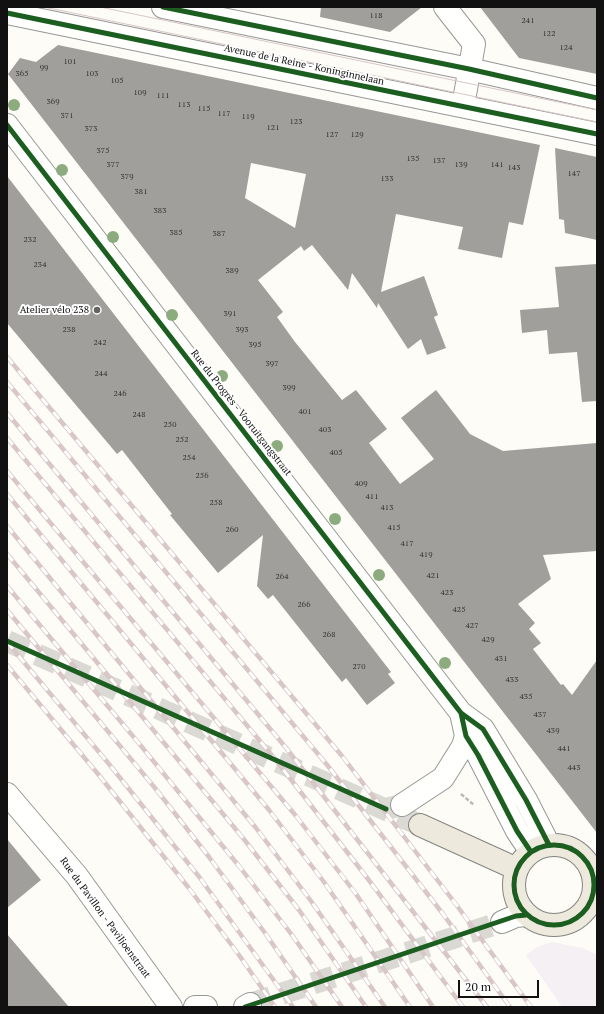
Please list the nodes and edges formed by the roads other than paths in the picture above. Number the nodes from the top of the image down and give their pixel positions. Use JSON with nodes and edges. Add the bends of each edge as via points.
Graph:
{"nodes":[{"id":1,"x":163,"y":7,"type":"edge"},
{"id":2,"x":445,"y":7,"type":"edge"},
{"id":3,"x":7,"y":13,"type":"edge"},
{"id":4,"x":469,"y":69,"type":"junction"},
{"id":5,"x":597,"y":98,"type":"edge"},
{"id":6,"x":463,"y":106,"type":"junction"},
{"id":7,"x":7,"y":125,"type":"edge"},
{"id":8,"x":597,"y":134,"type":"edge"},
{"id":9,"x":461,"y":713,"type":"junction"},
{"id":10,"x":466,"y":736,"type":"junction"},
{"id":11,"x":7,"y":794,"type":"edge"},
{"id":12,"x":402,"y":805,"type":"tunnel mouth"},
{"id":13,"x":420,"y":824,"type":"tunnel mouth"},
{"id":14,"x":540,"y":849,"type":"junction"},
{"id":15,"x":517,"y":869,"type":"junction"},
{"id":16,"x":596,"y":893,"type":"edge"},
{"id":17,"x":526,"y":915,"type":"junction"},
{"id":18,"x":502,"y":922,"type":"tunnel mouth"},
{"id":19,"x":588,"y":922,"type":"edge"},
{"id":20,"x":172,"y":1007,"type":"edge"},
{"id":21,"x":195,"y":1007,"type":"edge"},
{"id":22,"x":206,"y":1007,"type":"edge"}],
"edges":[{"from":1,"to":4,"type":"street"},
{"from":2,"to":4,"type":"street","via":[[474,44]]},
{"from":3,"to":6,"type":"street","name":"Avenue de la Reine - Koninginnelaan"},
{"from":4,"to":5,"type":"street"},
{"from":4,"to":6,"type":"street"},
{"from":6,"to":8,"type":"street","name":"Avenue de la Reine - Koninginnelaan"},
{"from":7,"to":9,"type":"street","name":"Rue du Progrès - Vooruitgangstraat"},
{"from":9,"to":10,"type":"street","name":"Rue du Progrès - Vooruitgangstraat"},
{"from":9,"to":14,"type":"street","name":"Rue du Progrès - Vooruitgangstraat","via":[[483,729],[526,800]]},
{"from":10,"to":12,"type":"street","via":[[463,746],[443,778]]},
{"from":10,"to":14,"type":"street","name":"Rue du Progrès - Vooruitgangstraat"},
{"from":11,"to":20,"type":"street","name":"Rue du Pavillon - Paviljoenstraat","via":[[77,876]]},
{"from":13,"to":15,"type":"main road"},
{"from":14,"to":15,"type":"main road"},
{"from":14,"to":16,"type":"main road","via":[[562,845],[584,857],[592,874]]},
{"from":15,"to":17,"type":"main road","via":[[513,885],[516,902]]},
{"from":16,"to":19,"type":"main road","via":[[589,907]]},
{"from":17,"to":18,"type":"street"},
{"from":17,"to":19,"type":"main road","via":[[542,925],[561,926]]},
{"from":21,"to":22,"type":"street"}]}
